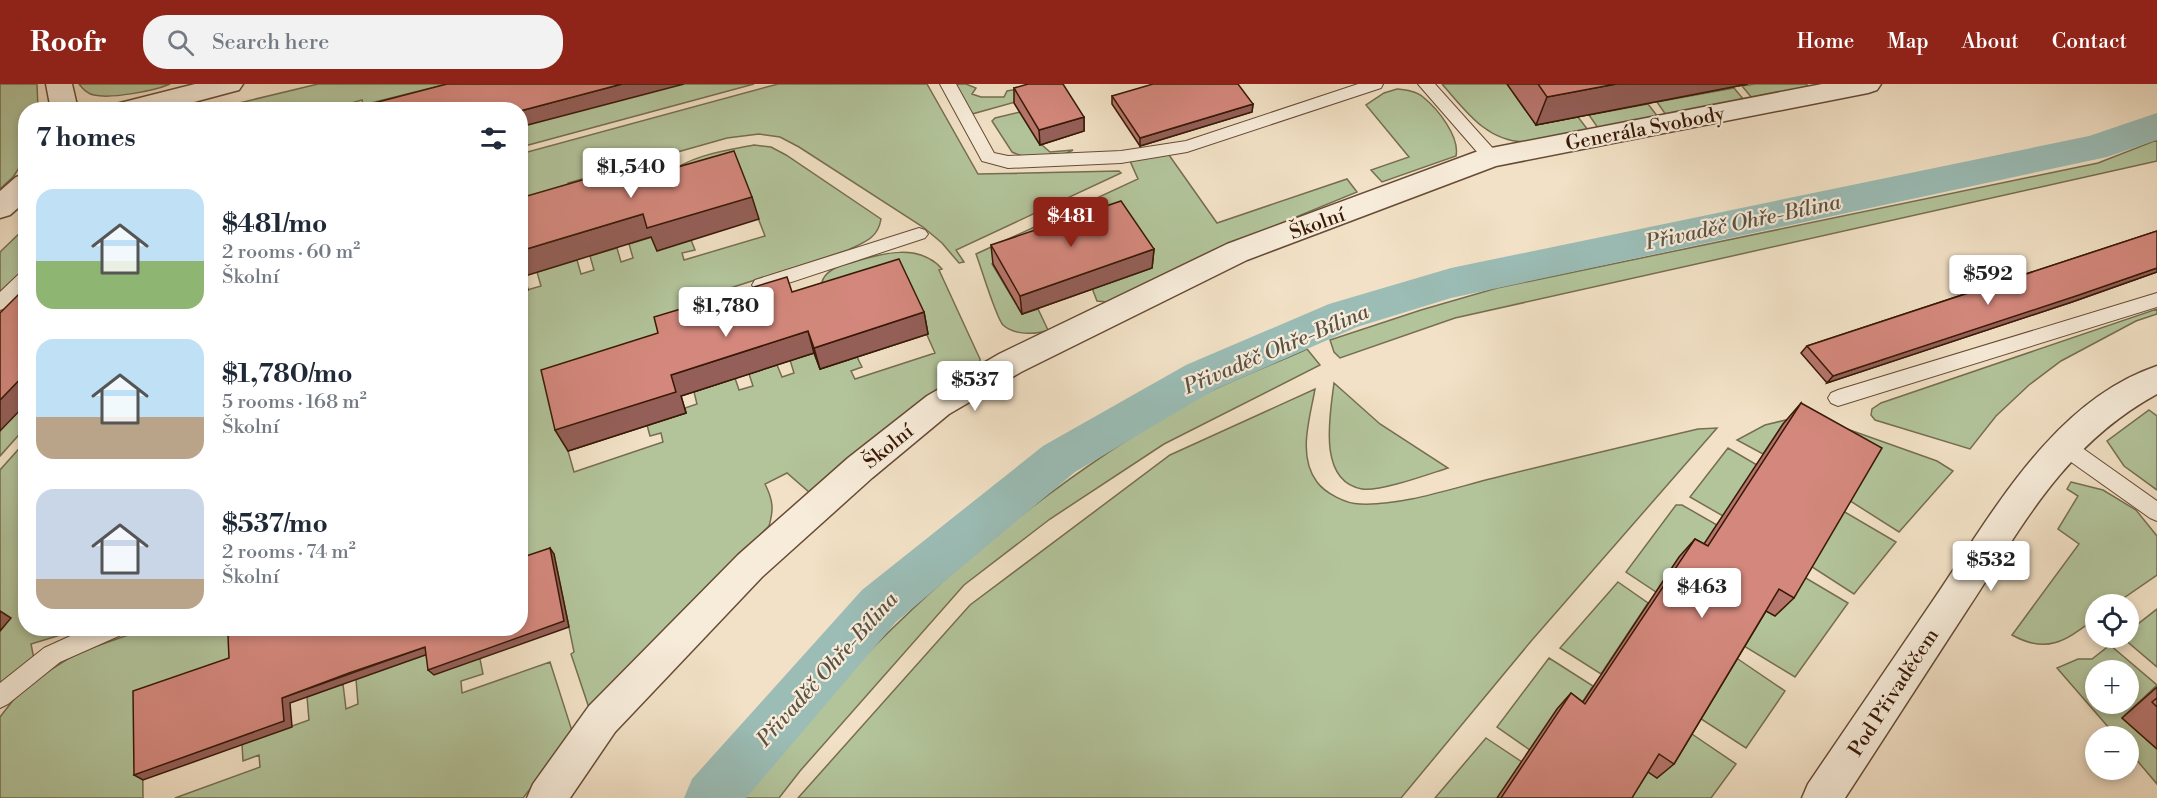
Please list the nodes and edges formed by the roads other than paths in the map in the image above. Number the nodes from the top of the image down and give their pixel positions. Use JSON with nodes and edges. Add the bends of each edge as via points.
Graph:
{"nodes":[{"id":1,"x":60,"y":84,"type":"edge"},
{"id":2,"x":230,"y":84,"type":"edge"},
{"id":3,"x":948,"y":84,"type":"edge"},
{"id":4,"x":1375,"y":84,"type":"edge"},
{"id":5,"x":1426,"y":84,"type":"edge"},
{"id":6,"x":1868,"y":84,"type":"edge"},
{"id":7,"x":63,"y":102,"type":"edge"},
{"id":8,"x":158,"y":102,"type":"edge"},
{"id":9,"x":1491,"y":158,"type":"junction"},
{"id":10,"x":18,"y":191,"type":"edge"},
{"id":11,"x":0,"y":208,"type":"edge"},
{"id":12,"x":919,"y":234,"type":"dead end"},
{"id":13,"x":18,"y":286,"type":"edge"},
{"id":14,"x":742,"y":291,"type":"edge"},
{"id":15,"x":2157,"y":300,"type":"edge"},
{"id":16,"x":0,"y":303,"type":"edge"},
{"id":17,"x":2157,"y":379,"type":"edge"},
{"id":18,"x":1838,"y":398,"type":"dead end"},
{"id":19,"x":2064,"y":446,"type":"junction"},
{"id":20,"x":2157,"y":512,"type":"edge"},
{"id":21,"x":95,"y":636,"type":"edge"},
{"id":22,"x":0,"y":697,"type":"edge"},
{"id":23,"x":547,"y":798,"type":"edge"},
{"id":24,"x":1822,"y":798,"type":"edge"}],
"edges":[{"from":1,"to":7,"type":"street"},
{"from":2,"to":8,"type":"street"},
{"from":3,"to":4,"type":"lane","via":[[988,157],[1008,162],[1120,157],[1187,146]]},
{"from":5,"to":9,"type":"lane"},
{"from":6,"to":9,"type":"street","name":"Generála Svobody"},
{"from":9,"to":23,"type":"street","name":"Školní","via":[[1237,252],[1010,363],[938,405],[750,566],[602,719]]},
{"from":10,"to":11,"type":"street"},
{"from":12,"to":14,"type":"lane"},
{"from":13,"to":16,"type":"lane"},
{"from":15,"to":18,"type":"lane"},
{"from":17,"to":19,"type":"street","name":"Pod Přivaděčem","via":[[2080,429]]},
{"from":19,"to":20,"type":"lane"},
{"from":19,"to":24,"type":"street","name":"Pod Přivaděčem","via":[[2034,479]]},
{"from":21,"to":22,"type":"lane","via":[[52,655]]}]}
